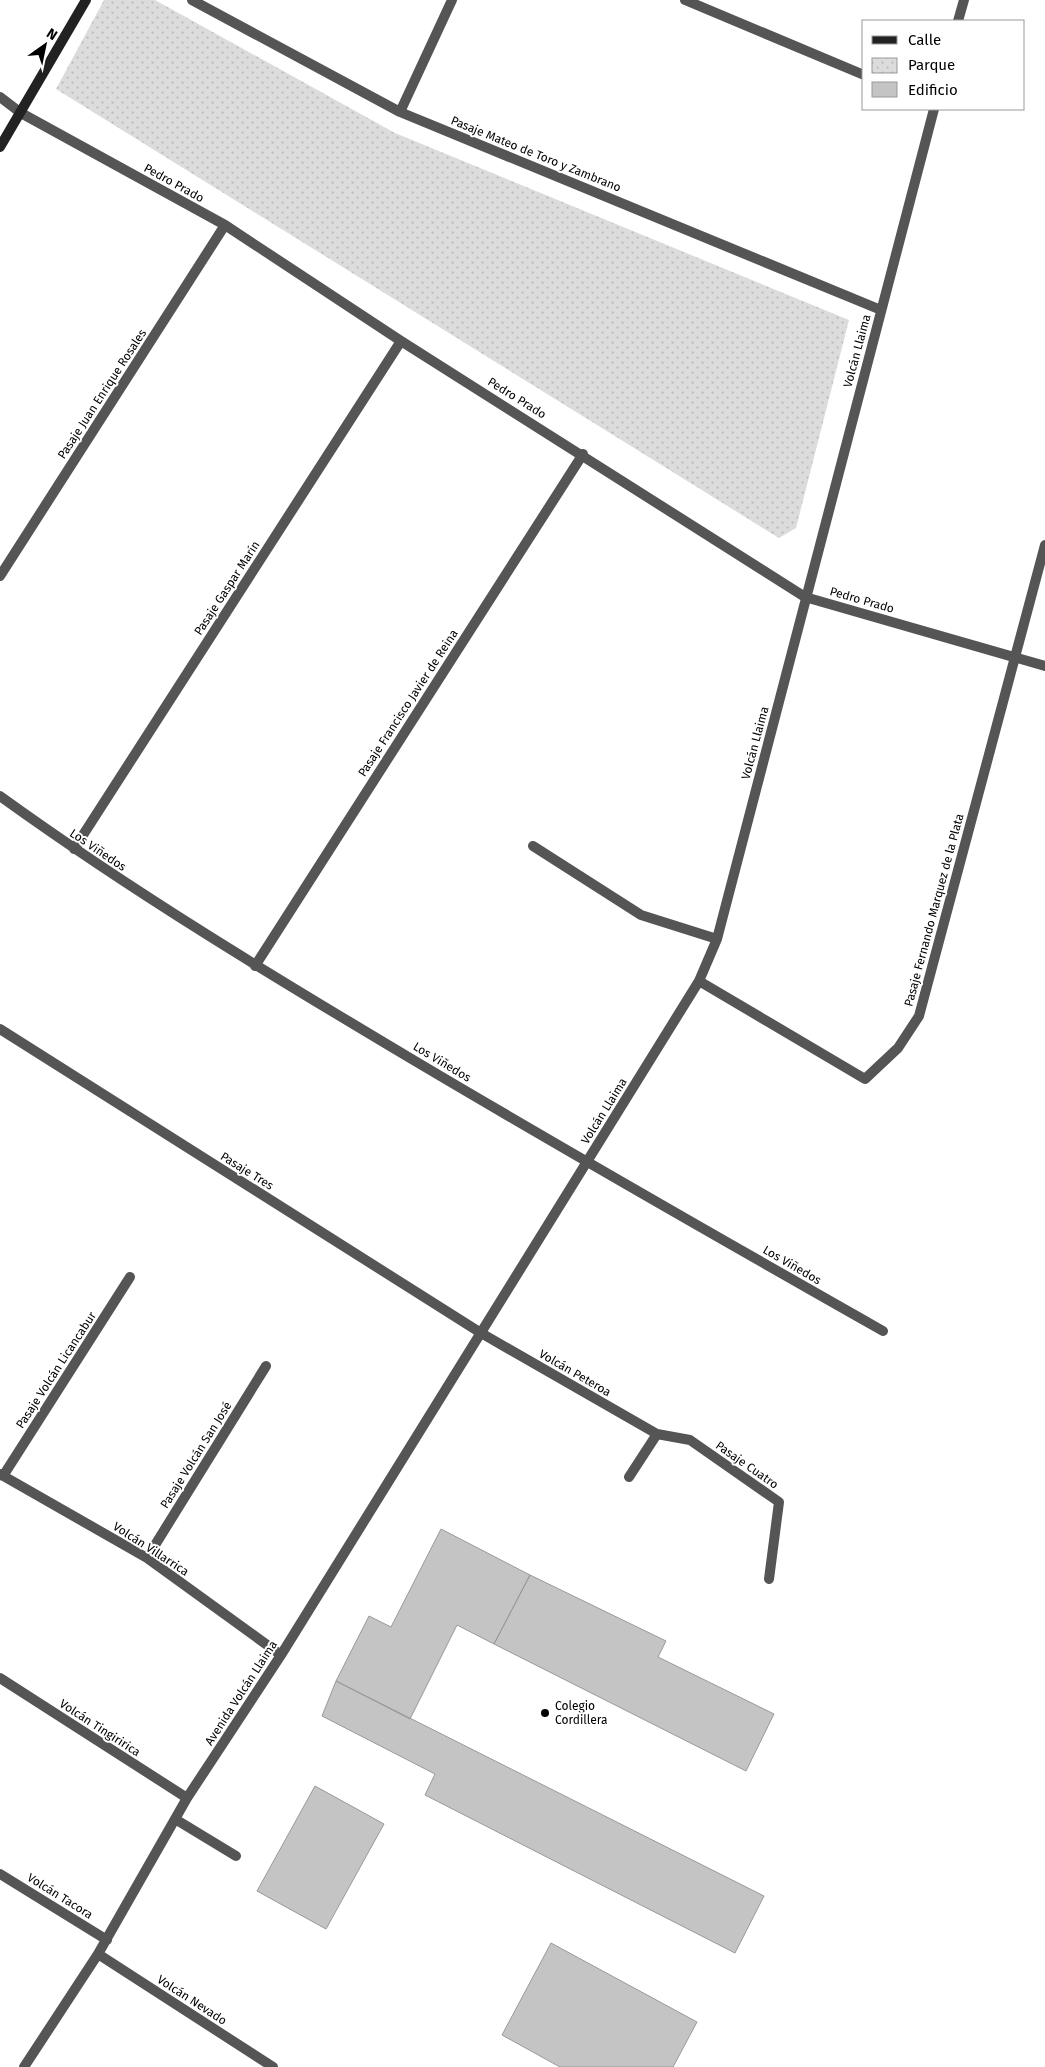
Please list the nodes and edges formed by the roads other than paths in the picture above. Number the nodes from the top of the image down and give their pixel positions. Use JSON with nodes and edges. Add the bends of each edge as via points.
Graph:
{"nodes":[{"id":1,"x":86,"y":0,"type":"edge"},
{"id":2,"x":192,"y":0,"type":"edge"},
{"id":3,"x":452,"y":0,"type":"edge"},
{"id":4,"x":685,"y":0,"type":"edge"},
{"id":5,"x":964,"y":0,"type":"edge"},
{"id":6,"x":958,"y":20,"type":"edge"},
{"id":7,"x":862,"y":74,"type":"edge"},
{"id":8,"x":0,"y":97,"type":"edge"},
{"id":9,"x":934,"y":110,"type":"edge"},
{"id":10,"x":400,"y":112,"type":"junction"},
{"id":11,"x":21,"y":113,"type":"junction"},
{"id":12,"x":0,"y":147,"type":"edge"},
{"id":13,"x":225,"y":225,"type":"junction"},
{"id":14,"x":882,"y":310,"type":"junction"},
{"id":15,"x":401,"y":341,"type":"junction"},
{"id":16,"x":583,"y":454,"type":"junction"},
{"id":17,"x":1045,"y":545,"type":"edge"},
{"id":18,"x":0,"y":576,"type":"edge"},
{"id":19,"x":805,"y":597,"type":"junction"},
{"id":20,"x":1015,"y":658,"type":"junction"},
{"id":21,"x":1045,"y":666,"type":"edge"},
{"id":22,"x":0,"y":796,"type":"edge"},
{"id":23,"x":533,"y":846,"type":"dead end"},
{"id":24,"x":74,"y":849,"type":"junction"},
{"id":25,"x":717,"y":939,"type":"junction"},
{"id":26,"x":255,"y":966,"type":"junction"},
{"id":27,"x":700,"y":981,"type":"junction"},
{"id":28,"x":0,"y":1029,"type":"edge"},
{"id":29,"x":587,"y":1163,"type":"junction"},
{"id":30,"x":130,"y":1278,"type":"dead end"},
{"id":31,"x":883,"y":1331,"type":"dead end"},
{"id":32,"x":481,"y":1333,"type":"junction"},
{"id":33,"x":266,"y":1366,"type":"dead end"},
{"id":34,"x":657,"y":1434,"type":"junction"},
{"id":35,"x":2,"y":1475,"type":"edge"},
{"id":36,"x":629,"y":1477,"type":"dead end"},
{"id":37,"x":147,"y":1558,"type":"junction"},
{"id":38,"x":769,"y":1579,"type":"dead end"},
{"id":39,"x":281,"y":1655,"type":"junction"},
{"id":40,"x":0,"y":1678,"type":"edge"},
{"id":41,"x":187,"y":1798,"type":"junction"},
{"id":42,"x":175,"y":1819,"type":"junction"},
{"id":43,"x":236,"y":1856,"type":"dead end"},
{"id":44,"x":0,"y":1874,"type":"edge"},
{"id":45,"x":107,"y":1940,"type":"junction"},
{"id":46,"x":98,"y":1954,"type":"junction"},
{"id":47,"x":24,"y":2067,"type":"edge"},
{"id":48,"x":273,"y":2067,"type":"edge"}],
"edges":[{"from":1,"to":11,"type":"street"},
{"from":2,"to":10,"type":"street","name":"Pasaje Mateo de Toro y Zambrano"},
{"from":3,"to":10,"type":"street"},
{"from":4,"to":7,"type":"street"},
{"from":5,"to":6,"type":"street"},
{"from":8,"to":11,"type":"street","name":"Pedro Prado"},
{"from":9,"to":14,"type":"street","name":"Volcán Llaima"},
{"from":10,"to":14,"type":"street","name":"Pasaje Mateo de Toro y Zambrano"},
{"from":11,"to":12,"type":"street"},
{"from":11,"to":13,"type":"street","name":"Pedro Prado"},
{"from":13,"to":15,"type":"street","name":"Pedro Prado"},
{"from":13,"to":18,"type":"street","name":"Pasaje Juan Enrique Rosales"},
{"from":14,"to":19,"type":"street","name":"Volcán Llaima"},
{"from":15,"to":16,"type":"street","name":"Pedro Prado"},
{"from":15,"to":24,"type":"street","name":"Pasaje Gaspar Marín"},
{"from":16,"to":19,"type":"street","name":"Pedro Prado"},
{"from":16,"to":26,"type":"street","name":"Pasaje Francisco Javier de Reina"},
{"from":17,"to":20,"type":"street","name":"Pasaje Fernando Marquez de la Plata"},
{"from":19,"to":20,"type":"street","name":"Pedro Prado"},
{"from":19,"to":25,"type":"street","name":"Volcán Llaima"},
{"from":20,"to":21,"type":"street","name":"Pedro Prado"},
{"from":20,"to":27,"type":"street","name":"Pasaje Fernando Marquez de la Plata","via":[[919,1016],[898,1048],[864,1079]]},
{"from":22,"to":24,"type":"street","name":"Los Viñedos"},
{"from":23,"to":25,"type":"street","via":[[641,915]]},
{"from":24,"to":26,"type":"street","name":"Los Viñedos"},
{"from":25,"to":27,"type":"street","name":"Volcán Llaima"},
{"from":26,"to":29,"type":"street","name":"Los Viñedos"},
{"from":27,"to":29,"type":"street","name":"Volcán Llaima"},
{"from":28,"to":32,"type":"street","name":"Pasaje Tres"},
{"from":29,"to":31,"type":"street","name":"Los Viñedos"},
{"from":29,"to":32,"type":"street","name":"Volcán Llaima"},
{"from":30,"to":35,"type":"street","name":"Pasaje Volcán Licancabur"},
{"from":32,"to":34,"type":"street","name":"Volcán Peteroa"},
{"from":32,"to":39,"type":"street","name":"Avenida Volcán Llaima"},
{"from":33,"to":37,"type":"street","name":"Pasaje Volcán San José"},
{"from":34,"to":36,"type":"street"},
{"from":34,"to":38,"type":"street","name":"Pasaje Cuatro","via":[[690,1440],[779,1502]]},
{"from":35,"to":37,"type":"street","name":"Volcán Villarrica"},
{"from":37,"to":39,"type":"street","name":"Volcán Villarrica"},
{"from":39,"to":41,"type":"street","name":"Avenida Volcán Llaima"},
{"from":40,"to":41,"type":"street","name":"Volcán Tingiririca"},
{"from":41,"to":42,"type":"street","name":"Avenida Volcán Llaima"},
{"from":42,"to":43,"type":"street"},
{"from":42,"to":45,"type":"street","name":"Avenida Volcán Llaima"},
{"from":44,"to":45,"type":"street","name":"Volcán Tacora"},
{"from":45,"to":46,"type":"street","name":"Avenida Volcán Llaima"},
{"from":46,"to":47,"type":"street","name":"Avenida Volcán Llaima"},
{"from":46,"to":48,"type":"street","name":"Volcán Nevado"}]}
